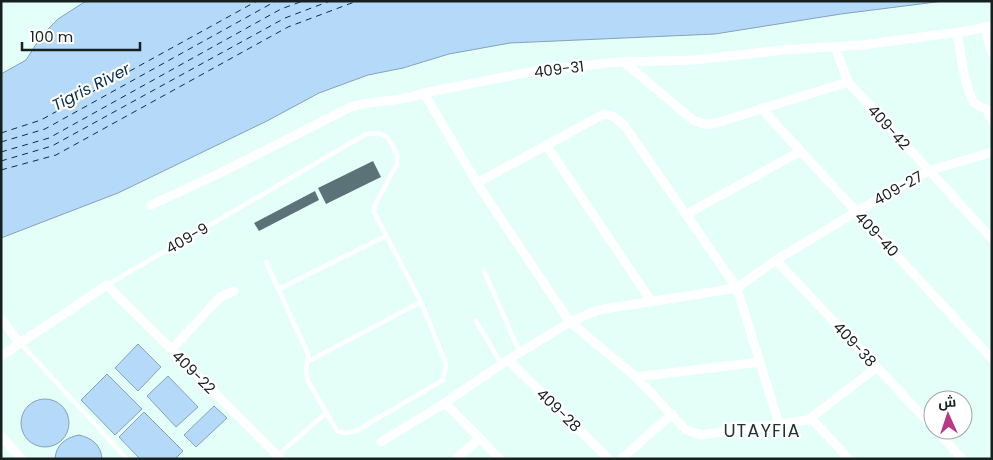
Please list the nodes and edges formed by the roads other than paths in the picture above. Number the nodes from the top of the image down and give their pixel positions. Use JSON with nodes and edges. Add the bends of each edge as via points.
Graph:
{"nodes":[{"id":1,"x":988,"y":27,"type":"edge"},
{"id":2,"x":957,"y":33,"type":"junction"},
{"id":3,"x":835,"y":47,"type":"junction"},
{"id":4,"x":992,"y":52,"type":"edge"},
{"id":5,"x":624,"y":62,"type":"junction"},
{"id":6,"x":848,"y":82,"type":"junction"},
{"id":7,"x":424,"y":93,"type":"junction"},
{"id":8,"x":989,"y":107,"type":"edge"},
{"id":9,"x":762,"y":108,"type":"junction"},
{"id":10,"x":992,"y":121,"type":"edge"},
{"id":11,"x":546,"y":146,"type":"junction"},
{"id":12,"x":801,"y":151,"type":"junction"},
{"id":13,"x":992,"y":152,"type":"edge"},
{"id":14,"x":928,"y":171,"type":"junction"},
{"id":15,"x":477,"y":183,"type":"junction"},
{"id":16,"x":151,"y":205,"type":"dead end"},
{"id":17,"x":856,"y":212,"type":"junction"},
{"id":18,"x":687,"y":214,"type":"junction"},
{"id":19,"x":386,"y":236,"type":"junction"},
{"id":20,"x":992,"y":239,"type":"edge"},
{"id":21,"x":776,"y":260,"type":"junction"},
{"id":22,"x":266,"y":262,"type":"dead end"},
{"id":23,"x":484,"y":271,"type":"dead end"},
{"id":24,"x":107,"y":285,"type":"junction"},
{"id":25,"x":737,"y":288,"type":"junction"},
{"id":26,"x":279,"y":289,"type":"junction"},
{"id":27,"x":234,"y":291,"type":"dead end"},
{"id":28,"x":651,"y":301,"type":"junction"},
{"id":29,"x":421,"y":302,"type":"junction"},
{"id":30,"x":1,"y":319,"type":"edge"},
{"id":31,"x":476,"y":321,"type":"dead end"},
{"id":32,"x":570,"y":322,"type":"junction"},
{"id":33,"x":20,"y":343,"type":"junction"},
{"id":34,"x":172,"y":349,"type":"junction"},
{"id":35,"x":520,"y":353,"type":"junction"},
{"id":36,"x":1,"y":356,"type":"edge"},
{"id":37,"x":992,"y":359,"type":"edge"},
{"id":38,"x":307,"y":362,"type":"junction"},
{"id":39,"x":505,"y":362,"type":"junction"},
{"id":40,"x":760,"y":362,"type":"junction"},
{"id":41,"x":877,"y":367,"type":"junction"},
{"id":42,"x":636,"y":377,"type":"junction"},
{"id":43,"x":445,"y":403,"type":"junction"},
{"id":44,"x":326,"y":413,"type":"junction"},
{"id":45,"x":672,"y":414,"type":"junction"},
{"id":46,"x":923,"y":417,"type":"edge"},
{"id":47,"x":811,"y":418,"type":"junction"},
{"id":48,"x":780,"y":424,"type":"junction"},
{"id":49,"x":1,"y":436,"type":"edge"},
{"id":50,"x":479,"y":439,"type":"junction"},
{"id":51,"x":944,"y":440,"type":"edge"},
{"id":52,"x":381,"y":442,"type":"dead end"},
{"id":53,"x":278,"y":458,"type":"edge"},
{"id":54,"x":22,"y":459,"type":"edge"},
{"id":55,"x":127,"y":459,"type":"edge"},
{"id":56,"x":456,"y":459,"type":"edge"},
{"id":57,"x":500,"y":459,"type":"edge"},
{"id":58,"x":609,"y":459,"type":"edge"},
{"id":59,"x":620,"y":459,"type":"edge"},
{"id":60,"x":849,"y":459,"type":"edge"},
{"id":61,"x":962,"y":459,"type":"edge"}],
"edges":[{"from":1,"to":2,"type":"street","name":"409-31"},
{"from":1,"to":4,"type":"street"},
{"from":2,"to":3,"type":"street","name":"409-31"},
{"from":2,"to":8,"type":"street","via":[[970,98],[976,104]]},
{"from":3,"to":5,"type":"street","name":"409-31","via":[[694,60]]},
{"from":3,"to":6,"type":"street"},
{"from":5,"to":7,"type":"street","name":"409-31","via":[[534,71]]},
{"from":5,"to":9,"type":"street","via":[[693,120],[704,124]]},
{"from":6,"to":9,"type":"street"},
{"from":6,"to":14,"type":"street","name":"409-42"},
{"from":7,"to":15,"type":"street"},
{"from":7,"to":16,"type":"street","name":"409-31","via":[[414,98],[364,102],[350,107]]},
{"from":8,"to":10,"type":"street"},
{"from":9,"to":12,"type":"street","name":"409-40"},
{"from":11,"to":15,"type":"street"},
{"from":11,"to":18,"type":"street","via":[[604,114],[614,117],[624,125]]},
{"from":11,"to":28,"type":"street"},
{"from":12,"to":17,"type":"street","name":"409-40"},
{"from":12,"to":18,"type":"street"},
{"from":13,"to":14,"type":"street","name":"409-27"},
{"from":14,"to":17,"type":"street","name":"409-27"},
{"from":14,"to":20,"type":"street","name":"409-42"},
{"from":15,"to":32,"type":"street"},
{"from":17,"to":21,"type":"street","name":"409-27"},
{"from":17,"to":37,"type":"street","name":"409-40"},
{"from":18,"to":25,"type":"street"},
{"from":19,"to":24,"type":"lane","name":"409-9","via":[[374,212],[397,164],[397,155],[388,138],[379,133],[366,134]]},
{"from":19,"to":26,"type":"lane"},
{"from":19,"to":29,"type":"lane"},
{"from":21,"to":25,"type":"street","name":"409-27"},
{"from":21,"to":41,"type":"street","name":"409-38"},
{"from":22,"to":26,"type":"lane"},
{"from":23,"to":35,"type":"lane"},
{"from":24,"to":33,"type":"street","name":"409-9"},
{"from":24,"to":34,"type":"street","name":"409-22"},
{"from":25,"to":28,"type":"street"},
{"from":25,"to":40,"type":"street"},
{"from":26,"to":38,"type":"lane","via":[[302,338],[308,354]]},
{"from":27,"to":34,"type":"street","via":[[220,297]]},
{"from":28,"to":32,"type":"street","via":[[598,310]]},
{"from":29,"to":38,"type":"lane"},
{"from":29,"to":44,"type":"lane","via":[[446,364],[443,380],[356,431],[337,431]]},
{"from":30,"to":33,"type":"street"},
{"from":31,"to":39,"type":"lane"},
{"from":32,"to":35,"type":"street"},
{"from":32,"to":42,"type":"street"},
{"from":33,"to":36,"type":"street","name":"409-9"},
{"from":33,"to":55,"type":"lane"},
{"from":34,"to":53,"type":"street","name":"409-22"},
{"from":35,"to":39,"type":"street"},
{"from":38,"to":44,"type":"lane","via":[[308,382]]},
{"from":39,"to":43,"type":"street"},
{"from":39,"to":58,"type":"street","name":"409-28"},
{"from":40,"to":42,"type":"street"},
{"from":40,"to":48,"type":"street"},
{"from":41,"to":46,"type":"street","name":"409-38"},
{"from":41,"to":47,"type":"street"},
{"from":42,"to":45,"type":"street"},
{"from":43,"to":50,"type":"street"},
{"from":43,"to":52,"type":"street"},
{"from":44,"to":53,"type":"lane"},
{"from":45,"to":48,"type":"street","via":[[686,430],[701,435]]},
{"from":45,"to":59,"type":"street"},
{"from":47,"to":48,"type":"street"},
{"from":47,"to":60,"type":"street"},
{"from":49,"to":54,"type":"street"},
{"from":50,"to":56,"type":"street"},
{"from":50,"to":57,"type":"street"},
{"from":51,"to":61,"type":"street","name":"409-38"}]}
